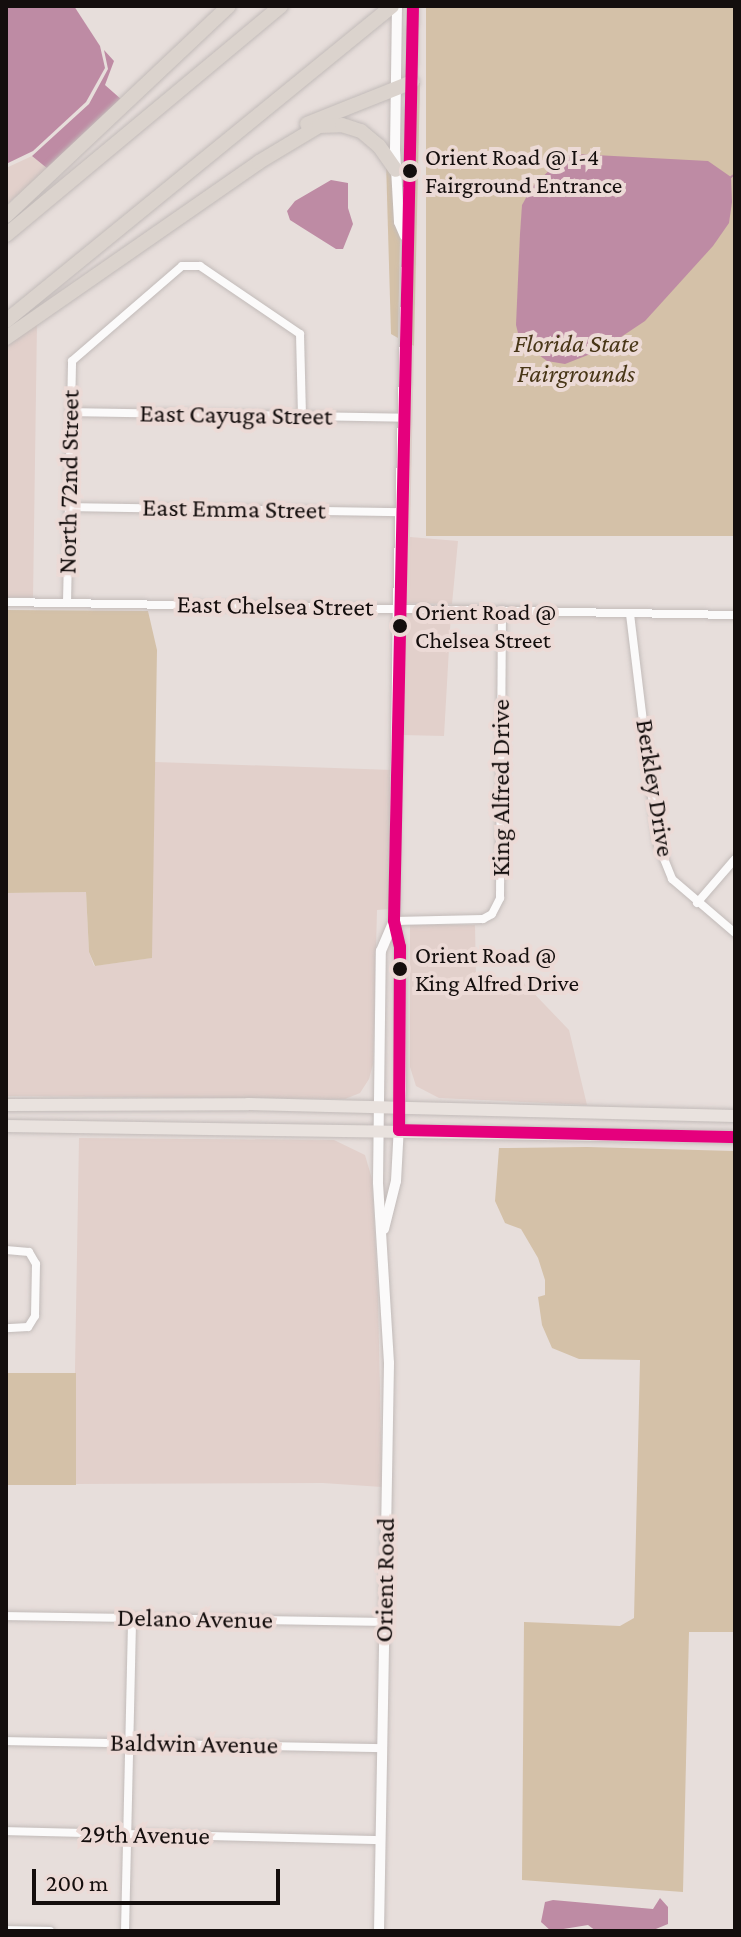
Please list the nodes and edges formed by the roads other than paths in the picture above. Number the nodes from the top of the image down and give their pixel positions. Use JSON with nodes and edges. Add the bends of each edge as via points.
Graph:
{"nodes":[{"id":1,"x":229,"y":6,"type":"edge"},
{"id":2,"x":281,"y":6,"type":"edge"},
{"id":3,"x":394,"y":6,"type":"edge"},
{"id":4,"x":413,"y":6,"type":"edge"},
{"id":5,"x":412,"y":82,"type":"junction"},
{"id":6,"x":396,"y":91,"type":"junction"},
{"id":7,"x":259,"y":162,"type":"junction"},
{"id":8,"x":396,"y":170,"type":"junction"},
{"id":9,"x":6,"y":216,"type":"edge"},
{"id":10,"x":6,"y":235,"type":"edge"},
{"id":11,"x":405,"y":236,"type":"junction"},
{"id":12,"x":6,"y":321,"type":"edge"},
{"id":13,"x":6,"y":338,"type":"edge"},
{"id":14,"x":70,"y":412,"type":"junction"},
{"id":15,"x":302,"y":416,"type":"junction"},
{"id":16,"x":402,"y":418,"type":"junction"},
{"id":17,"x":68,"y":507,"type":"junction"},
{"id":18,"x":400,"y":512,"type":"junction"},
{"id":19,"x":6,"y":602,"type":"edge"},
{"id":20,"x":67,"y":603,"type":"junction"},
{"id":21,"x":398,"y":608,"type":"junction"},
{"id":22,"x":502,"y":610,"type":"junction"},
{"id":23,"x":630,"y":614,"type":"junction"},
{"id":24,"x":735,"y":615,"type":"edge"},
{"id":25,"x":735,"y":859,"type":"edge"},
{"id":26,"x":697,"y":903,"type":"junction"},
{"id":27,"x":394,"y":921,"type":"junction"},
{"id":28,"x":735,"y":933,"type":"edge"},
{"id":29,"x":6,"y":1105,"type":"edge"},
{"id":30,"x":379,"y":1107,"type":"junction"},
{"id":31,"x":400,"y":1108,"type":"junction"},
{"id":32,"x":735,"y":1116,"type":"edge"},
{"id":33,"x":6,"y":1126,"type":"edge"},
{"id":34,"x":379,"y":1130,"type":"junction"},
{"id":35,"x":399,"y":1130,"type":"junction"},
{"id":36,"x":735,"y":1137,"type":"edge"},
{"id":37,"x":384,"y":1229,"type":"junction"},
{"id":38,"x":6,"y":1250,"type":"edge"},
{"id":39,"x":6,"y":1328,"type":"edge"},
{"id":40,"x":6,"y":1616,"type":"edge"},
{"id":41,"x":132,"y":1618,"type":"junction"},
{"id":42,"x":384,"y":1622,"type":"junction"},
{"id":43,"x":6,"y":1741,"type":"edge"},
{"id":44,"x":129,"y":1743,"type":"junction"},
{"id":45,"x":382,"y":1748,"type":"junction"},
{"id":46,"x":6,"y":1831,"type":"edge"},
{"id":47,"x":128,"y":1835,"type":"junction"},
{"id":48,"x":380,"y":1840,"type":"junction"},
{"id":49,"x":6,"y":1930,"type":"edge"},
{"id":50,"x":50,"y":1931,"type":"edge"},
{"id":51,"x":125,"y":1931,"type":"edge"},
{"id":52,"x":379,"y":1931,"type":"edge"}],
"edges":[{"from":1,"to":9,"type":"highway"},
{"from":2,"to":10,"type":"highway"},
{"from":3,"to":6,"type":"street","name":"Orient Road"},
{"from":3,"to":12,"type":"highway"},
{"from":4,"to":5,"type":"street","name":"Orient Road"},
{"from":5,"to":6,"type":"highway"},
{"from":5,"to":11,"type":"street","name":"Orient Road","via":[[410,223]]},
{"from":6,"to":7,"type":"highway","via":[[310,122]]},
{"from":6,"to":8,"type":"street","name":"Orient Road"},
{"from":7,"to":8,"type":"highway","via":[[319,126],[342,125],[361,131]]},
{"from":7,"to":13,"type":"highway"},
{"from":8,"to":11,"type":"street","name":"Orient Road","via":[[399,222]]},
{"from":11,"to":16,"type":"street","name":"Orient Road"},
{"from":14,"to":15,"type":"street","name":"East Cayuga Street"},
{"from":14,"to":15,"type":"street","name":"North 72nd Street","via":[[72,361],[190,264],[300,334]]},
{"from":14,"to":17,"type":"street","name":"North 72nd Street"},
{"from":15,"to":16,"type":"street","name":"East Cayuga Street"},
{"from":16,"to":18,"type":"street","name":"Orient Road"},
{"from":17,"to":18,"type":"street","name":"East Emma Street"},
{"from":17,"to":20,"type":"street","name":"North 72nd Street"},
{"from":18,"to":21,"type":"street","name":"Orient Road"},
{"from":19,"to":20,"type":"street","name":"East Chelsea Street"},
{"from":20,"to":21,"type":"street","name":"East Chelsea Street"},
{"from":21,"to":22,"type":"street","name":"East Chelsea Street"},
{"from":21,"to":27,"type":"street","name":"Orient Road"},
{"from":22,"to":23,"type":"street","name":"East Chelsea Street"},
{"from":22,"to":27,"type":"street","name":"King Alfred Drive","via":[[500,898],[483,919]]},
{"from":23,"to":24,"type":"street","name":"East Chelsea Street"},
{"from":23,"to":26,"type":"street","name":"Berkley Drive","via":[[658,844],[672,879]]},
{"from":25,"to":26,"type":"street"},
{"from":26,"to":28,"type":"street","name":"Berkley Drive"},
{"from":27,"to":30,"type":"street","name":"Orient Road","via":[[381,951]]},
{"from":27,"to":31,"type":"street","name":"Orient Road","via":[[400,947]]},
{"from":29,"to":30,"type":"main road"},
{"from":30,"to":31,"type":"main road"},
{"from":30,"to":34,"type":"street","name":"Orient Road"},
{"from":31,"to":32,"type":"main road"},
{"from":31,"to":35,"type":"street","name":"Orient Road"},
{"from":33,"to":34,"type":"main road"},
{"from":34,"to":35,"type":"main road"},
{"from":34,"to":37,"type":"street","name":"Orient Road"},
{"from":35,"to":36,"type":"main road"},
{"from":35,"to":37,"type":"street","name":"Orient Road","via":[[396,1181]]},
{"from":37,"to":42,"type":"street","name":"Orient Road","via":[[389,1363]]},
{"from":38,"to":39,"type":"street","via":[[29,1252],[36,1264],[35,1316],[28,1327]]},
{"from":40,"to":41,"type":"street","name":"Delano Avenue"},
{"from":41,"to":42,"type":"street","name":"Delano Avenue"},
{"from":41,"to":44,"type":"street"},
{"from":42,"to":45,"type":"street","name":"Orient Road"},
{"from":43,"to":44,"type":"street","name":"Baldwin Avenue"},
{"from":44,"to":45,"type":"street","name":"Baldwin Avenue"},
{"from":44,"to":47,"type":"street"},
{"from":45,"to":48,"type":"street","name":"Orient Road"},
{"from":46,"to":47,"type":"street","name":"29th Avenue"},
{"from":47,"to":48,"type":"street","name":"29th Avenue"},
{"from":47,"to":51,"type":"street"},
{"from":48,"to":52,"type":"street","name":"Orient Road"},
{"from":49,"to":50,"type":"street"}]}
